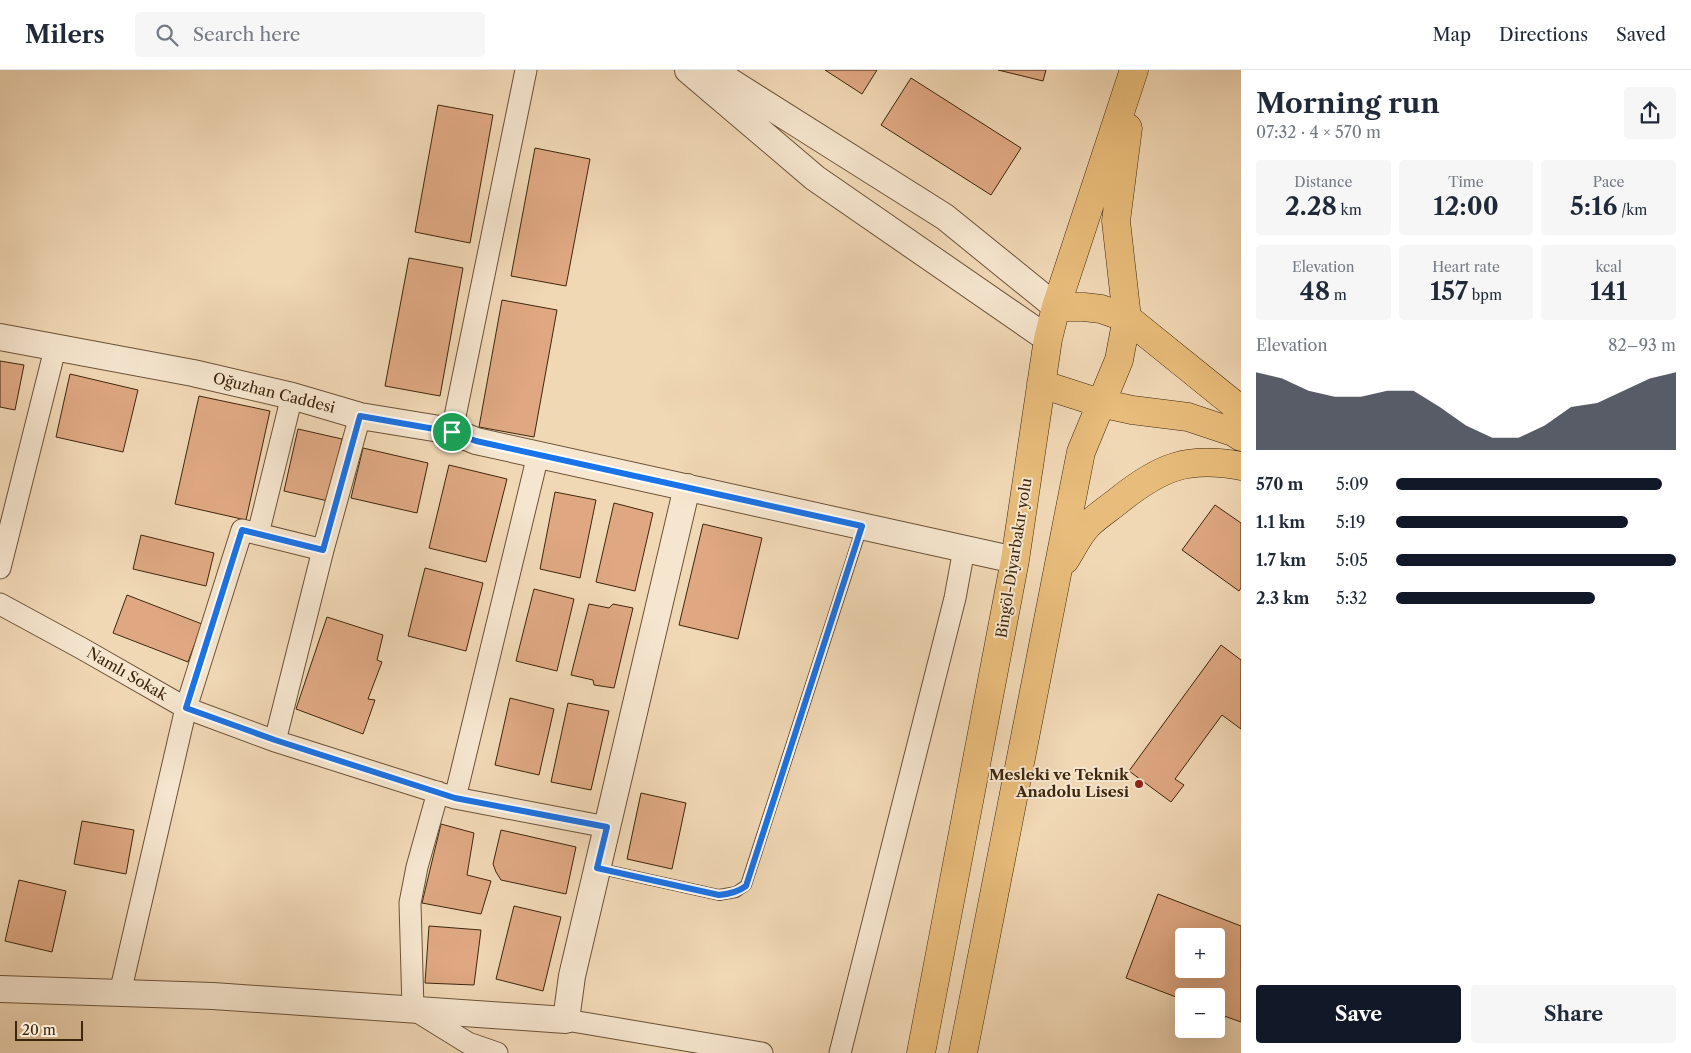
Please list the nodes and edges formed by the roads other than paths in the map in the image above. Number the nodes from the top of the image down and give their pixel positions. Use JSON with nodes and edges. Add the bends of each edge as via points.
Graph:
{"nodes":[{"id":1,"x":526,"y":70,"type":"edge"},
{"id":2,"x":688,"y":70,"type":"edge"},
{"id":3,"x":712,"y":70,"type":"edge"},
{"id":4,"x":1134,"y":70,"type":"edge"},
{"id":5,"x":1056,"y":307,"type":"junction"},
{"id":6,"x":1127,"y":318,"type":"junction"},
{"id":7,"x":0,"y":338,"type":"edge"},
{"id":8,"x":1048,"y":340,"type":"junction"},
{"id":9,"x":55,"y":349,"type":"junction"},
{"id":10,"x":1041,"y":384,"type":"junction"},
{"id":11,"x":292,"y":396,"type":"junction"},
{"id":12,"x":1100,"y":403,"type":"junction"},
{"id":13,"x":1241,"y":410,"type":"edge"},
{"id":14,"x":360,"y":416,"type":"junction"},
{"id":15,"x":452,"y":432,"type":"junction"},
{"id":16,"x":1241,"y":437,"type":"edge"},
{"id":17,"x":538,"y":455,"type":"junction"},
{"id":18,"x":1241,"y":466,"type":"edge"},
{"id":19,"x":687,"y":487,"type":"junction"},
{"id":20,"x":862,"y":526,"type":"junction"},
{"id":21,"x":258,"y":534,"type":"junction"},
{"id":22,"x":964,"y":549,"type":"junction"},
{"id":23,"x":323,"y":550,"type":"junction"},
{"id":24,"x":1015,"y":560,"type":"junction"},
{"id":25,"x":0,"y":568,"type":"edge"},
{"id":26,"x":1057,"y":574,"type":"junction"},
{"id":27,"x":0,"y":604,"type":"edge"},
{"id":28,"x":186,"y":708,"type":"junction"},
{"id":29,"x":275,"y":740,"type":"junction"},
{"id":30,"x":447,"y":795,"type":"junction"},
{"id":31,"x":607,"y":827,"type":"junction"},
{"id":32,"x":597,"y":868,"type":"junction"},
{"id":33,"x":0,"y":989,"type":"edge"},
{"id":34,"x":120,"y":993,"type":"junction"},
{"id":35,"x":413,"y":1009,"type":"junction"},
{"id":36,"x":566,"y":1020,"type":"junction"},
{"id":37,"x":497,"y":1053,"type":"edge"},
{"id":38,"x":762,"y":1053,"type":"edge"},
{"id":39,"x":840,"y":1053,"type":"edge"},
{"id":40,"x":921,"y":1053,"type":"edge"},
{"id":41,"x":963,"y":1053,"type":"edge"}],
"edges":[{"from":1,"to":15,"type":"street"},
{"from":2,"to":8,"type":"street","via":[[815,178]]},
{"from":3,"to":5,"type":"street","via":[[945,217]]},
{"from":4,"to":5,"type":"main road","name":"Bingöl-Diyarbakır yolu"},
{"from":4,"to":6,"type":"main road","name":"Bingöl-Diyarbakır yolu","via":[[1116,221]]},
{"from":5,"to":6,"type":"main road","via":[[1084,307]]},
{"from":5,"to":8,"type":"main road","name":"Bingöl-Diyarbakır yolu"},
{"from":6,"to":12,"type":"main road","name":"Bingöl-Diyarbakır yolu","via":[[1119,360]]},
{"from":6,"to":13,"type":"main road"},
{"from":7,"to":9,"type":"street","name":"Oğuzhan Caddesi"},
{"from":8,"to":10,"type":"main road","name":"Bingöl-Diyarbakır yolu"},
{"from":9,"to":11,"type":"street","name":"Oğuzhan Caddesi","via":[[192,373]]},
{"from":9,"to":25,"type":"street"},
{"from":10,"to":12,"type":"main road"},
{"from":10,"to":24,"type":"main road","name":"Bingöl-Diyarbakır yolu"},
{"from":11,"to":14,"type":"street","name":"Oğuzhan Caddesi"},
{"from":11,"to":21,"type":"street"},
{"from":12,"to":16,"type":"main road","via":[[1188,417]]},
{"from":12,"to":26,"type":"main road","name":"Bingöl-Diyarbakır yolu","via":[[1080,452]]},
{"from":14,"to":15,"type":"street","name":"Oğuzhan Caddesi"},
{"from":14,"to":23,"type":"street"},
{"from":15,"to":17,"type":"street","name":"Oğuzhan Caddesi"},
{"from":17,"to":19,"type":"street","name":"Oğuzhan Caddesi"},
{"from":17,"to":30,"type":"street"},
{"from":18,"to":26,"type":"main road","via":[[1218,461],[1190,462],[1146,480],[1087,526]]},
{"from":19,"to":20,"type":"street","name":"Oğuzhan Caddesi"},
{"from":19,"to":31,"type":"street"},
{"from":20,"to":22,"type":"street","name":"Oğuzhan Caddesi"},
{"from":20,"to":32,"type":"lane","via":[[746,886],[736,892],[719,895]]},
{"from":21,"to":23,"type":"street"},
{"from":21,"to":28,"type":"street","via":[[242,530]]},
{"from":22,"to":24,"type":"street","name":"Oğuzhan Caddesi"},
{"from":22,"to":39,"type":"street","via":[[955,598]]},
{"from":23,"to":29,"type":"street"},
{"from":24,"to":40,"type":"main road","name":"Bingöl-Diyarbakır yolu"},
{"from":26,"to":41,"type":"main road","name":"Bingöl-Diyarbakır yolu"},
{"from":27,"to":28,"type":"street","name":"Namlı Sokak"},
{"from":28,"to":29,"type":"street","name":"Namlı Sokak"},
{"from":28,"to":34,"type":"street"},
{"from":29,"to":30,"type":"street","name":"Namlı Sokak"},
{"from":30,"to":31,"type":"street","name":"Namlı Sokak"},
{"from":30,"to":35,"type":"street","via":[[416,867],[410,903]]},
{"from":31,"to":32,"type":"street"},
{"from":32,"to":36,"type":"street","via":[[572,976]]},
{"from":33,"to":34,"type":"street"},
{"from":34,"to":35,"type":"street"},
{"from":35,"to":36,"type":"street"},
{"from":35,"to":37,"type":"street","via":[[468,1044]]},
{"from":36,"to":38,"type":"street"}]}
